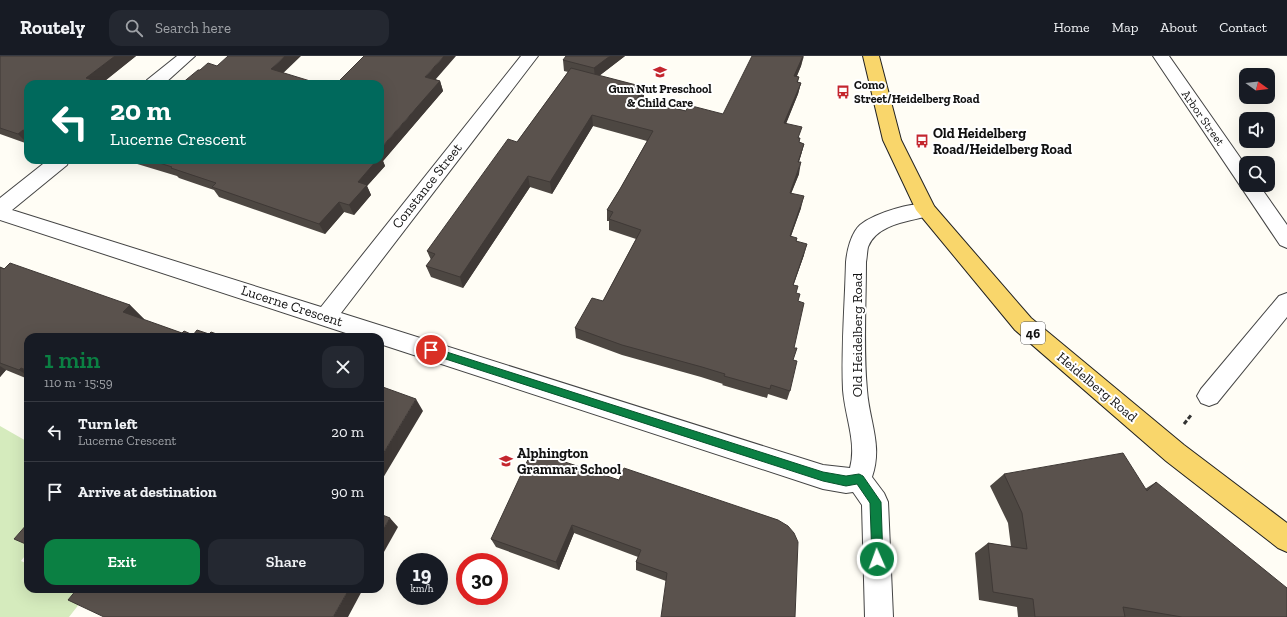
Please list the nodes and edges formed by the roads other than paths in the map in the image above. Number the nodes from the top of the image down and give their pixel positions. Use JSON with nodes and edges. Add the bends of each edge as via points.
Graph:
{"nodes":[{"id":1,"x":187,"y":56,"type":"edge"},
{"id":2,"x":530,"y":56,"type":"edge"},
{"id":3,"x":871,"y":56,"type":"edge"},
{"id":4,"x":1161,"y":56,"type":"edge"},
{"id":5,"x":158,"y":80,"type":"edge"},
{"id":6,"x":55,"y":164,"type":"edge"},
{"id":7,"x":1239,"y":170,"type":"edge"},
{"id":8,"x":1255,"y":192,"type":"edge"},
{"id":9,"x":0,"y":209,"type":"edge"},
{"id":10,"x":926,"y":210,"type":"junction"},
{"id":11,"x":0,"y":213,"type":"edge"},
{"id":12,"x":1287,"y":240,"type":"edge"},
{"id":13,"x":1287,"y":302,"type":"edge"},
{"id":14,"x":325,"y":316,"type":"junction"},
{"id":15,"x":378,"y":333,"type":"edge"},
{"id":16,"x":384,"y":335,"type":"edge"},
{"id":17,"x":1208,"y":396,"type":"road end"},
{"id":18,"x":859,"y":479,"type":"junction"},
{"id":19,"x":1287,"y":539,"type":"edge"},
{"id":20,"x":879,"y":617,"type":"edge"}],
"edges":[{"from":1,"to":5,"type":"street"},
{"from":2,"to":14,"type":"street","name":"Constance Street"},
{"from":3,"to":10,"type":"main road","name":"Heidelberg Road","number":"46","via":[[892,140]]},
{"from":4,"to":7,"type":"street","name":"Arbor Street"},
{"from":6,"to":9,"type":"street"},
{"from":8,"to":12,"type":"street"},
{"from":10,"to":18,"type":"street","name":"Old Heidelberg Road","via":[[894,216],[867,231],[858,247],[855,392],[864,436],[864,467]]},
{"from":10,"to":19,"type":"main road","name":"Heidelberg Road","number":"46","via":[[1023,324],[1175,453]]},
{"from":11,"to":14,"type":"street","name":"Lucerne Crescent"},
{"from":13,"to":17,"type":"street"},
{"from":14,"to":15,"type":"street","name":"Lucerne Crescent"},
{"from":16,"to":18,"type":"street","name":"Lucerne Crescent","via":[[823,476],[846,481]]},
{"from":18,"to":20,"type":"street","via":[[875,502]]}]}
